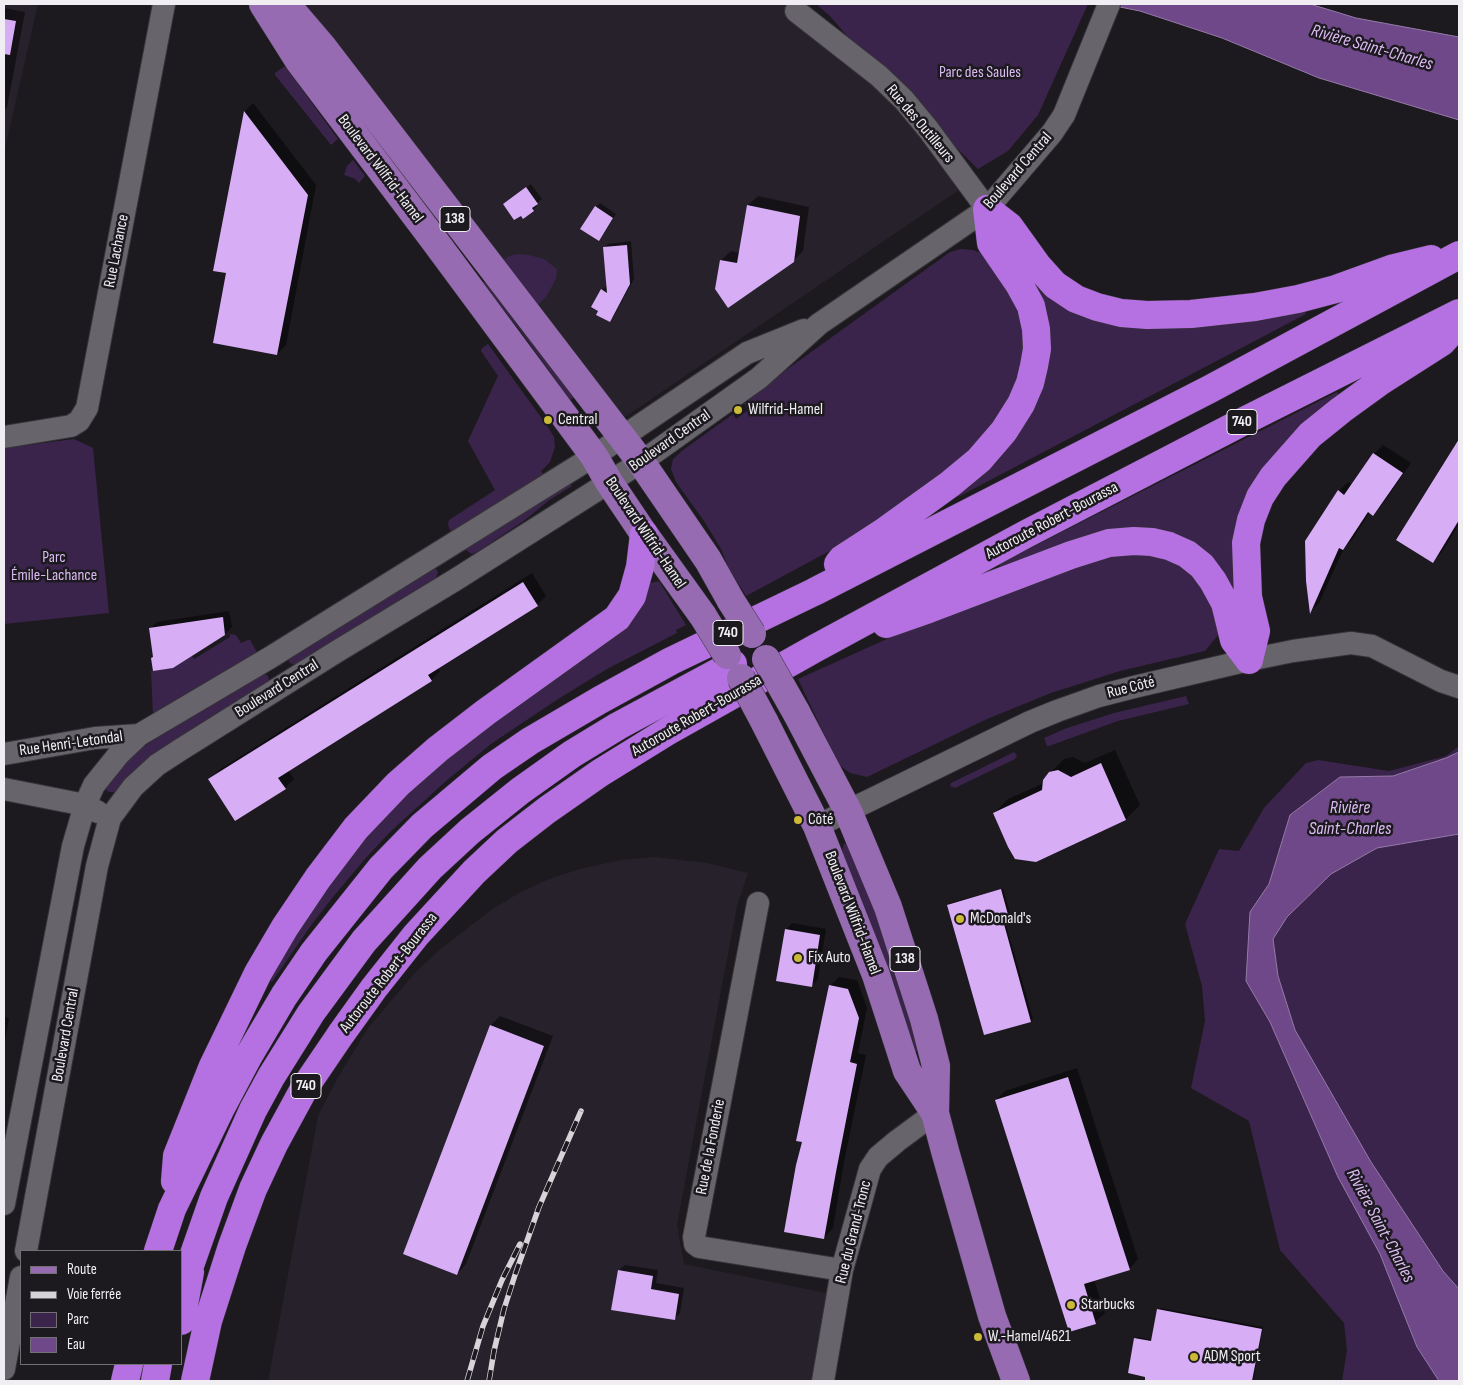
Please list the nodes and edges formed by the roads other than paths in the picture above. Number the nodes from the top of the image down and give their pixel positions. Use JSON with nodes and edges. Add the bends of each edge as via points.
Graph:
{"nodes":[{"id":1,"x":164,"y":4,"type":"edge"},
{"id":2,"x":263,"y":4,"type":"edge"},
{"id":3,"x":286,"y":4,"type":"edge"},
{"id":4,"x":796,"y":11,"type":"dead end"},
{"id":5,"x":1106,"y":12,"type":"edge"},
{"id":6,"x":987,"y":209,"type":"junction"},
{"id":7,"x":1459,"y":253,"type":"edge"},
{"id":8,"x":1459,"y":313,"type":"edge"},
{"id":9,"x":1459,"y":323,"type":"edge"},
{"id":10,"x":819,"y":324,"type":"junction"},
{"id":11,"x":4,"y":437,"type":"edge"},
{"id":12,"x":622,"y":437,"type":"junction"},
{"id":13,"x":594,"y":456,"type":"junction"},
{"id":14,"x":641,"y":462,"type":"junction"},
{"id":15,"x":609,"y":482,"type":"junction"},
{"id":16,"x":644,"y":534,"type":"junction"},
{"id":17,"x":438,"y":553,"type":"junction"},
{"id":18,"x":455,"y":580,"type":"junction"},
{"id":19,"x":814,"y":592,"type":"junction"},
{"id":20,"x":814,"y":649,"type":"junction"},
{"id":21,"x":271,"y":657,"type":"junction"},
{"id":22,"x":1249,"y":660,"type":"junction"},
{"id":23,"x":723,"y":669,"type":"junction"},
{"id":24,"x":287,"y":682,"type":"junction"},
{"id":25,"x":1459,"y":687,"type":"edge"},
{"id":26,"x":139,"y":736,"type":"junction"},
{"id":27,"x":4,"y":754,"type":"edge"},
{"id":28,"x":4,"y":789,"type":"edge"},
{"id":29,"x":85,"y":805,"type":"junction"},
{"id":30,"x":848,"y":811,"type":"junction"},
{"id":31,"x":110,"y":818,"type":"junction"},
{"id":32,"x":817,"y":826,"type":"junction"},
{"id":33,"x":758,"y":903,"type":"dead end"},
{"id":34,"x":935,"y":1113,"type":"junction"},
{"id":35,"x":4,"y":1204,"type":"edge"},
{"id":36,"x":172,"y":1209,"type":"junction"},
{"id":37,"x":4,"y":1210,"type":"edge"},
{"id":38,"x":33,"y":1216,"type":"junction"},
{"id":39,"x":26,"y":1250,"type":"edge"},
{"id":40,"x":158,"y":1250,"type":"edge"},
{"id":41,"x":193,"y":1256,"type":"junction"},
{"id":42,"x":842,"y":1270,"type":"junction"},
{"id":43,"x":20,"y":1282,"type":"edge"},
{"id":44,"x":182,"y":1288,"type":"edge"},
{"id":45,"x":182,"y":1316,"type":"edge"},
{"id":46,"x":128,"y":1365,"type":"edge"},
{"id":47,"x":158,"y":1365,"type":"edge"},
{"id":48,"x":174,"y":1365,"type":"edge"},
{"id":49,"x":4,"y":1369,"type":"edge"},
{"id":50,"x":125,"y":1381,"type":"edge"},
{"id":51,"x":155,"y":1381,"type":"edge"},
{"id":52,"x":170,"y":1381,"type":"edge"},
{"id":53,"x":195,"y":1381,"type":"edge"},
{"id":54,"x":823,"y":1381,"type":"edge"},
{"id":55,"x":1016,"y":1381,"type":"edge"}],
"edges":[{"from":1,"to":11,"type":"street","name":"Rue Lachance","via":[[87,408],[79,421],[71,426]]},
{"from":2,"to":13,"type":"main road","name":"Boulevard Wilfrid-Hamel","number":"138","via":[[299,61]]},
{"from":3,"to":12,"type":"main road","name":"Boulevard Wilfrid-Hamel","number":"138","via":[[322,46]]},
{"from":4,"to":6,"type":"street","name":"Rue des Outilleurs","via":[[879,76],[904,100]]},
{"from":5,"to":6,"type":"street","name":"Boulevard Central","via":[[1064,115]]},
{"from":6,"to":7,"type":"highway","via":[[1009,226],[1055,285],[1096,308],[1121,313],[1191,314],[1255,307],[1336,289],[1394,268]]},
{"from":6,"to":10,"type":"street","name":"Boulevard Central"},
{"from":6,"to":19,"type":"highway","via":[[991,243],[1020,284],[1031,306],[1036,329],[1034,366],[1021,404],[1004,431],[979,460],[842,559]]},
{"from":7,"to":19,"type":"highway","number":"740","via":[[1210,389]]},
{"from":8,"to":20,"type":"highway","name":"Autoroute Robert-Bourassa","number":"740","via":[[1026,534]]},
{"from":9,"to":22,"type":"highway","via":[[1442,342],[1381,381],[1310,435],[1260,497],[1246,542],[1248,597],[1256,631]]},
{"from":10,"to":12,"type":"street","name":"Boulevard Central","via":[[747,353]]},
{"from":10,"to":14,"type":"street","name":"Boulevard Central","via":[[759,378]]},
{"from":12,"to":13,"type":"street","name":"Boulevard Central"},
{"from":12,"to":14,"type":"main road","name":"Boulevard Wilfrid-Hamel","number":"138"},
{"from":13,"to":15,"type":"main road","name":"Boulevard Wilfrid-Hamel","number":"138"},
{"from":13,"to":17,"type":"street","name":"Boulevard Central"},
{"from":14,"to":15,"type":"street","name":"Boulevard Central"},
{"from":14,"to":30,"type":"main road","name":"Boulevard Wilfrid-Hamel","number":"138","bridge":true,"via":[[708,560],[752,634]]},
{"from":15,"to":16,"type":"main road","name":"Boulevard Wilfrid-Hamel","number":"138"},
{"from":15,"to":18,"type":"street","name":"Boulevard Central"},
{"from":16,"to":23,"type":"main road","name":"Boulevard Wilfrid-Hamel","number":"138","bridge":true,"via":[[702,616]]},
{"from":16,"to":36,"type":"highway","via":[[632,596],[616,618],[438,749],[398,784],[356,828],[318,878],[258,973],[213,1066],[177,1156]]},
{"from":17,"to":18,"type":"street"},
{"from":17,"to":21,"type":"street","name":"Boulevard Central"},
{"from":18,"to":24,"type":"street","name":"Boulevard Central"},
{"from":19,"to":36,"type":"highway","number":"740","via":[[671,661],[600,700],[492,766],[422,826],[347,909],[284,996],[220,1108]]},
{"from":20,"to":22,"type":"highway","via":[[1071,556],[1109,544],[1134,541],[1169,546],[1202,566],[1225,603],[1234,640]]},
{"from":20,"to":53,"type":"highway","name":"Autoroute Robert-Bourassa","number":"740","via":[[668,731],[547,810],[474,872],[416,935],[341,1034],[305,1087],[274,1144],[232,1246],[208,1321]]},
{"from":21,"to":24,"type":"street"},
{"from":21,"to":26,"type":"street","name":"Boulevard Central"},
{"from":22,"to":25,"type":"street","name":"Rue Côté","via":[[1351,643],[1372,646]]},
{"from":22,"to":30,"type":"street","name":"Rue Côté","via":[[1099,696],[1057,711]]},
{"from":23,"to":32,"type":"main road","name":"Boulevard Wilfrid-Hamel","number":"138","bridge":true,"via":[[764,721]]},
{"from":23,"to":41,"type":"highway","via":[[618,726],[520,791],[470,831],[393,908],[364,941],[311,1013],[271,1077],[233,1152]]},
{"from":24,"to":31,"type":"street","name":"Boulevard Central","via":[[157,765],[133,787]]},
{"from":26,"to":27,"type":"street","name":"Rue Henri-Letondal","via":[[94,738]]},
{"from":26,"to":29,"type":"street","name":"Boulevard Central","via":[[119,754],[94,785]]},
{"from":28,"to":29,"type":"street"},
{"from":29,"to":31,"type":"street"},
{"from":29,"to":35,"type":"street","name":"Boulevard Central","via":[[73,846]]},
{"from":30,"to":32,"type":"street","name":"Rue Côté"},
{"from":30,"to":34,"type":"main road","name":"Boulevard Wilfrid-Hamel","number":"138","via":[[888,907],[924,1019],[936,1066]]},
{"from":31,"to":38,"type":"street","name":"Boulevard Central","via":[[97,866]]},
{"from":32,"to":34,"type":"main road","name":"Boulevard Wilfrid-Hamel","number":"138","via":[[876,975],[907,1071]]},
{"from":33,"to":42,"type":"street","name":"Rue de la Fonderie","via":[[695,1244]]},
{"from":34,"to":42,"type":"street","name":"Rue du Grand-Tronc","via":[[878,1157],[870,1169]]},
{"from":34,"to":55,"type":"main road","name":"Boulevard Wilfrid-Hamel","number":"138","via":[[992,1316]]},
{"from":36,"to":40,"type":"highway","number":"740"},
{"from":37,"to":38,"type":"street"},
{"from":38,"to":39,"type":"street","name":"Boulevard Central"},
{"from":41,"to":44,"type":"highway"},
{"from":41,"to":45,"type":"highway"},
{"from":42,"to":54,"type":"street","name":"Rue du Grand-Tronc"},
{"from":43,"to":49,"type":"street"},
{"from":46,"to":50,"type":"highway"},
{"from":47,"to":51,"type":"highway"},
{"from":48,"to":52,"type":"highway"}]}
